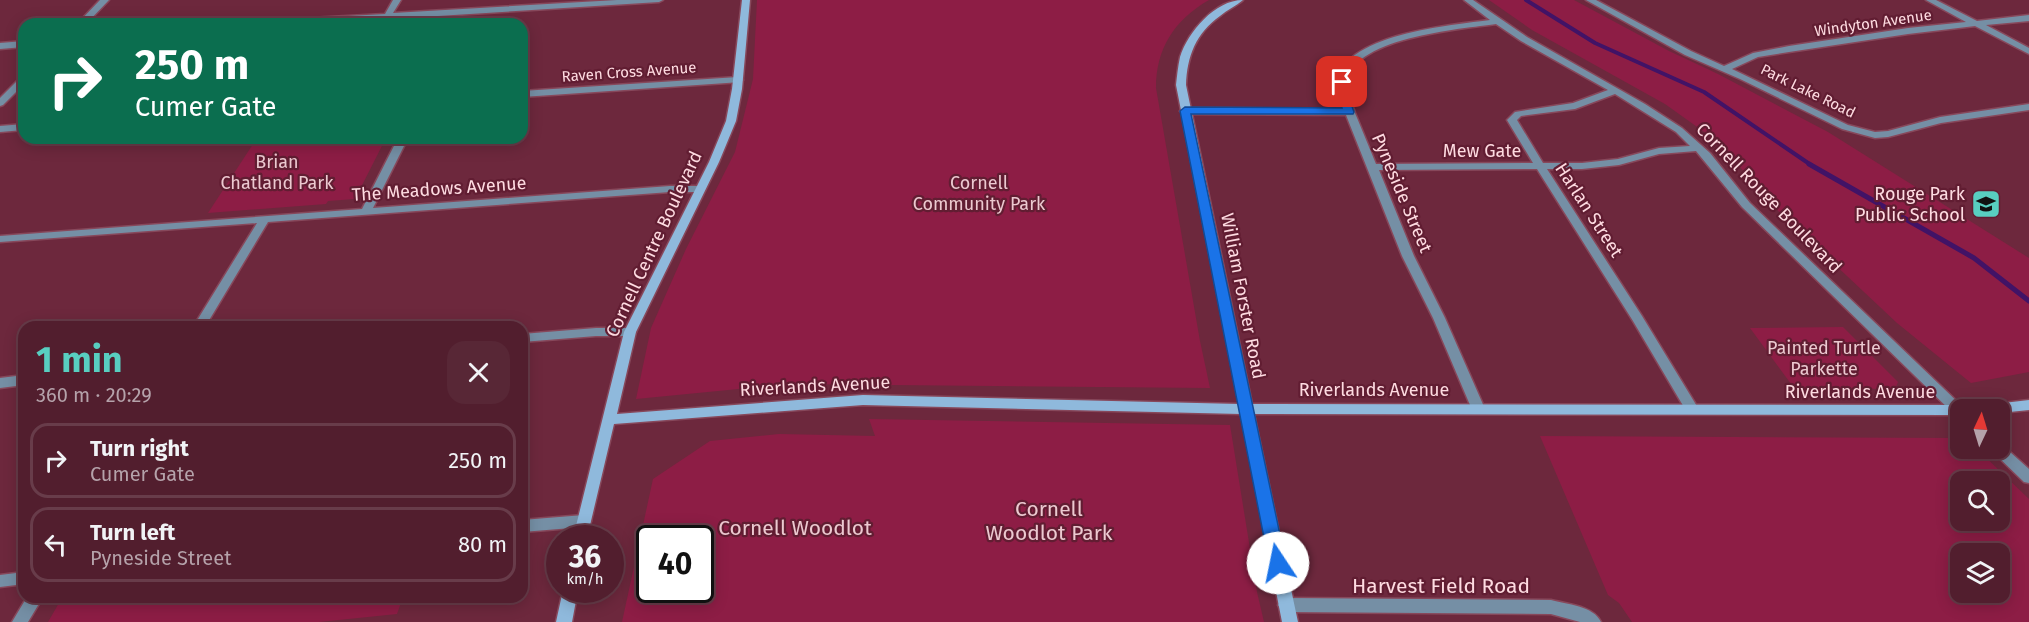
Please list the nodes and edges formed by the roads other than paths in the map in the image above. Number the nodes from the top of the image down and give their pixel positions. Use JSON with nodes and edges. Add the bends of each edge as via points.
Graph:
{"nodes":[{"id":1,"x":105,"y":0,"type":"edge"},
{"id":2,"x":397,"y":0,"type":"edge"},
{"id":3,"x":659,"y":0,"type":"edge"},
{"id":4,"x":746,"y":0,"type":"edge"},
{"id":5,"x":1239,"y":0,"type":"edge"},
{"id":6,"x":1468,"y":0,"type":"edge"},
{"id":7,"x":1593,"y":0,"type":"edge"},
{"id":8,"x":1930,"y":0,"type":"edge"},
{"id":9,"x":87,"y":18,"type":"edge"},
{"id":10,"x":386,"y":18,"type":"edge"},
{"id":11,"x":412,"y":18,"type":"edge"},
{"id":12,"x":2029,"y":18,"type":"edge"},
{"id":13,"x":1497,"y":21,"type":"junction"},
{"id":14,"x":1976,"y":24,"type":"junction"},
{"id":15,"x":18,"y":44,"type":"edge"},
{"id":16,"x":0,"y":46,"type":"edge"},
{"id":17,"x":2029,"y":51,"type":"edge"},
{"id":18,"x":1724,"y":69,"type":"junction"},
{"id":19,"x":738,"y":80,"type":"junction"},
{"id":20,"x":18,"y":85,"type":"edge"},
{"id":21,"x":1615,"y":91,"type":"junction"},
{"id":22,"x":528,"y":94,"type":"edge"},
{"id":23,"x":0,"y":102,"type":"edge"},
{"id":24,"x":2029,"y":107,"type":"edge"},
{"id":25,"x":1185,"y":111,"type":"junction"},
{"id":26,"x":1349,"y":112,"type":"junction"},
{"id":27,"x":18,"y":128,"type":"edge"},
{"id":28,"x":0,"y":129,"type":"edge"},
{"id":29,"x":400,"y":144,"type":"edge"},
{"id":30,"x":1698,"y":148,"type":"junction"},
{"id":31,"x":1371,"y":167,"type":"junction"},
{"id":32,"x":1540,"y":167,"type":"junction"},
{"id":33,"x":700,"y":189,"type":"junction"},
{"id":34,"x":366,"y":212,"type":"junction"},
{"id":35,"x":265,"y":219,"type":"junction"},
{"id":36,"x":0,"y":239,"type":"edge"},
{"id":37,"x":203,"y":321,"type":"edge"},
{"id":38,"x":630,"y":332,"type":"junction"},
{"id":39,"x":528,"y":338,"type":"edge"},
{"id":40,"x":18,"y":380,"type":"edge"},
{"id":41,"x":0,"y":382,"type":"edge"},
{"id":42,"x":1950,"y":401,"type":"edge"},
{"id":43,"x":2029,"y":405,"type":"edge"},
{"id":44,"x":2010,"y":407,"type":"edge"},
{"id":45,"x":1247,"y":409,"type":"junction"},
{"id":46,"x":1478,"y":409,"type":"junction"},
{"id":47,"x":1694,"y":411,"type":"junction"},
{"id":48,"x":1950,"y":411,"type":"edge"},
{"id":49,"x":608,"y":420,"type":"junction"},
{"id":50,"x":2009,"y":459,"type":"edge"},
{"id":51,"x":2029,"y":478,"type":"edge"},
{"id":52,"x":584,"y":521,"type":"junction"},
{"id":53,"x":583,"y":525,"type":"edge"},
{"id":54,"x":528,"y":526,"type":"edge"},
{"id":55,"x":18,"y":579,"type":"edge"},
{"id":56,"x":0,"y":581,"type":"edge"},
{"id":57,"x":31,"y":603,"type":"edge"},
{"id":58,"x":568,"y":603,"type":"edge"},
{"id":59,"x":1286,"y":605,"type":"junction"},
{"id":60,"x":20,"y":622,"type":"edge"},
{"id":61,"x":564,"y":622,"type":"edge"},
{"id":62,"x":1290,"y":622,"type":"edge"},
{"id":63,"x":1593,"y":622,"type":"edge"}],
"edges":[{"from":1,"to":9,"type":"street"},
{"from":2,"to":10,"type":"street"},
{"from":3,"to":11,"type":"street"},
{"from":4,"to":19,"type":"street","name":"Cornell Centre Boulevard"},
{"from":5,"to":25,"type":"street","name":"William Forster Road","via":[[1205,22],[1188,46],[1181,68]]},
{"from":6,"to":13,"type":"street","name":"Cornell Rouge Boulevard"},
{"from":7,"to":18,"type":"street","name":"Park Lake Road"},
{"from":8,"to":14,"type":"street"},
{"from":12,"to":14,"type":"street","name":"Windyton Avenue"},
{"from":13,"to":21,"type":"street","name":"Cornell Rouge Boulevard"},
{"from":13,"to":26,"type":"street","name":"Pyneside Street","via":[[1400,38],[1369,50],[1352,62],[1342,82]]},
{"from":14,"to":17,"type":"street"},
{"from":14,"to":18,"type":"street","name":"Windyton Avenue","via":[[1789,49],[1756,55]]},
{"from":15,"to":16,"type":"street"},
{"from":18,"to":24,"type":"street","name":"Park Lake Road","via":[[1845,127],[1875,135],[1940,120]]},
{"from":19,"to":22,"type":"street","name":"Raven Cross Avenue"},
{"from":19,"to":33,"type":"street","name":"Cornell Centre Boulevard","via":[[728,131]]},
{"from":20,"to":23,"type":"street"},
{"from":21,"to":30,"type":"street","name":"Cornell Rouge Boulevard","via":[[1660,117]]},
{"from":21,"to":32,"type":"street","name":"Harlan Street","via":[[1575,106],[1518,114],[1512,120]]},
{"from":25,"to":26,"type":"street"},
{"from":25,"to":45,"type":"street","name":"William Forster Road"},
{"from":26,"to":31,"type":"street","name":"Pyneside Street"},
{"from":27,"to":28,"type":"street"},
{"from":29,"to":34,"type":"street"},
{"from":30,"to":32,"type":"street","name":"Mew Gate","via":[[1659,151],[1603,165]]},
{"from":30,"to":42,"type":"street","name":"Cornell Rouge Boulevard","via":[[1746,205]]},
{"from":31,"to":32,"type":"street","name":"Mew Gate"},
{"from":31,"to":46,"type":"street","name":"Pyneside Street"},
{"from":32,"to":47,"type":"street","name":"Harlan Street"},
{"from":33,"to":34,"type":"street","name":"The Meadows Avenue"},
{"from":33,"to":38,"type":"street","name":"Cornell Centre Boulevard"},
{"from":34,"to":35,"type":"street","name":"The Meadows Avenue"},
{"from":35,"to":36,"type":"street","name":"The Meadows Avenue"},
{"from":35,"to":37,"type":"street"},
{"from":38,"to":39,"type":"street"},
{"from":38,"to":49,"type":"street","name":"Cornell Centre Boulevard"},
{"from":40,"to":41,"type":"street"},
{"from":43,"to":44,"type":"street"},
{"from":45,"to":46,"type":"street","name":"Riverlands Avenue"},
{"from":45,"to":49,"type":"street","name":"Riverlands Avenue","via":[[862,400]]},
{"from":45,"to":59,"type":"street","name":"William Forster Road"},
{"from":46,"to":47,"type":"street","name":"Riverlands Avenue"},
{"from":47,"to":48,"type":"street","name":"Riverlands Avenue"},
{"from":49,"to":52,"type":"street","name":"Cornell Centre Boulevard"},
{"from":50,"to":51,"type":"street"},
{"from":52,"to":53,"type":"street","name":"Cornell Centre Boulevard"},
{"from":52,"to":54,"type":"street"},
{"from":55,"to":56,"type":"street"},
{"from":57,"to":60,"type":"street"},
{"from":58,"to":61,"type":"street"},
{"from":59,"to":62,"type":"street","name":"William Forster Road"},
{"from":59,"to":63,"type":"street","name":"Harvest Field Road","via":[[1551,608]]}]}
